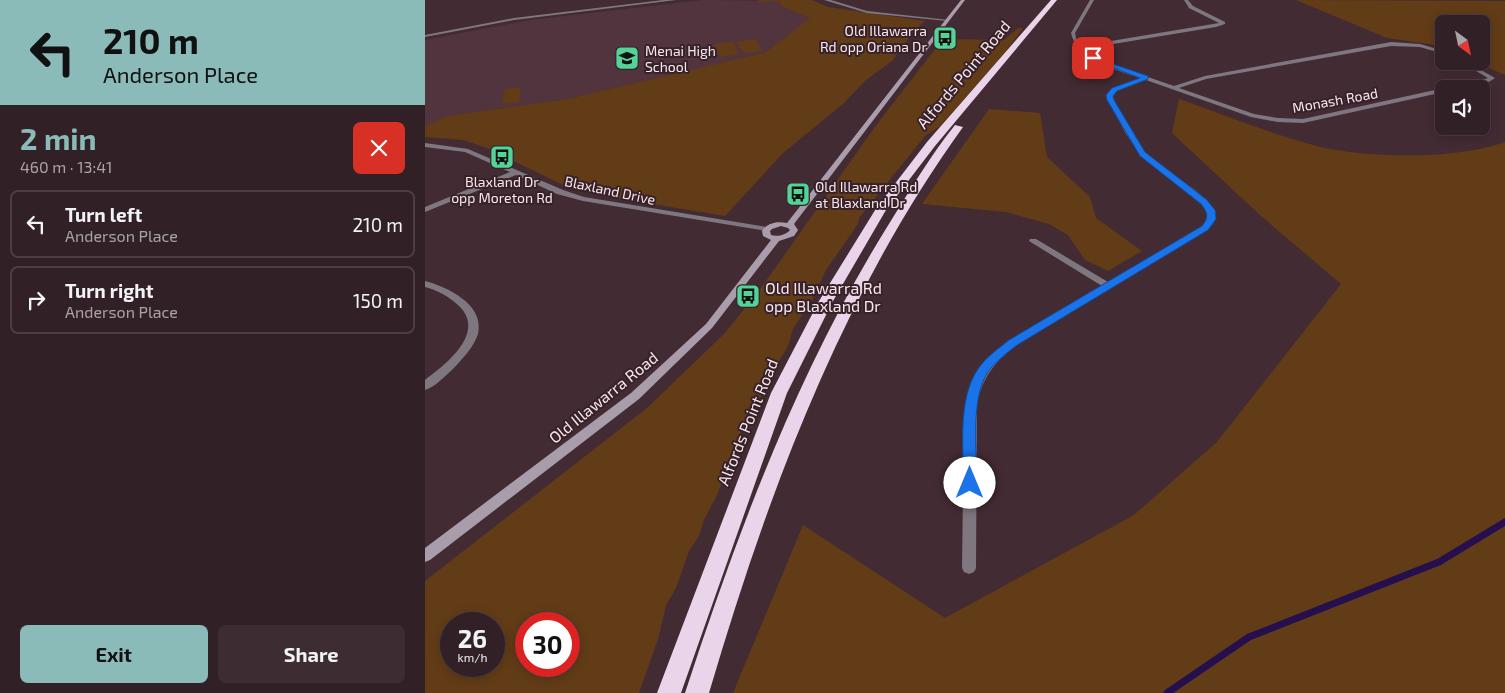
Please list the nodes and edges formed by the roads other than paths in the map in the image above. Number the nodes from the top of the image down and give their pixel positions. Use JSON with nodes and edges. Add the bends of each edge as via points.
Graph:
{"nodes":[{"id":1,"x":674,"y":0,"type":"edge"},
{"id":2,"x":826,"y":0,"type":"edge"},
{"id":3,"x":963,"y":0,"type":"edge"},
{"id":4,"x":1054,"y":0,"type":"edge"},
{"id":5,"x":1062,"y":0,"type":"edge"},
{"id":6,"x":1092,"y":0,"type":"edge"},
{"id":7,"x":1186,"y":0,"type":"edge"},
{"id":8,"x":947,"y":20,"type":"junction"},
{"id":9,"x":425,"y":36,"type":"edge"},
{"id":10,"x":1079,"y":48,"type":"junction"},
{"id":11,"x":1435,"y":50,"type":"edge"},
{"id":12,"x":1477,"y":70,"type":"edge"},
{"id":13,"x":1145,"y":78,"type":"junction"},
{"id":14,"x":1489,"y":80,"type":"edge"},
{"id":15,"x":1174,"y":88,"type":"junction"},
{"id":16,"x":1435,"y":92,"type":"edge"},
{"id":17,"x":425,"y":144,"type":"edge"},
{"id":18,"x":514,"y":173,"type":"junction"},
{"id":19,"x":425,"y":210,"type":"edge"},
{"id":20,"x":789,"y":225,"type":"junction"},
{"id":21,"x":767,"y":229,"type":"junction"},
{"id":22,"x":776,"y":239,"type":"junction"},
{"id":23,"x":1033,"y":241,"type":"dead end"},
{"id":24,"x":425,"y":284,"type":"edge"},
{"id":25,"x":1108,"y":286,"type":"junction"},
{"id":26,"x":425,"y":386,"type":"edge"},
{"id":27,"x":425,"y":556,"type":"edge"},
{"id":28,"x":969,"y":568,"type":"dead end"},
{"id":29,"x":669,"y":693,"type":"edge"},
{"id":30,"x":697,"y":693,"type":"edge"}],
"edges":[{"from":1,"to":9,"type":"street","via":[[514,18]]},
{"from":2,"to":8,"type":"street","via":[[867,12]]},
{"from":3,"to":8,"type":"street"},
{"from":4,"to":29,"type":"highway","name":"Alfords Point Road","via":[[931,144],[881,209],[826,300],[779,393]]},
{"from":5,"to":30,"type":"highway","name":"Alfords Point Road","via":[[950,136],[873,255],[803,398],[767,484]]},
{"from":6,"to":10,"type":"street","via":[[1073,33]]},
{"from":7,"to":10,"type":"street","via":[[1191,7],[1223,23]]},
{"from":8,"to":20,"type":"street"},
{"from":10,"to":13,"type":"street","name":"Monash Road","via":[[1099,61]]},
{"from":11,"to":15,"type":"street","via":[[1391,44],[1205,78]]},
{"from":12,"to":14,"type":"street","via":[[1492,78]]},
{"from":13,"to":15,"type":"street","name":"Monash Road"},
{"from":13,"to":25,"type":"street","via":[[1115,90],[1109,95],[1111,100],[1142,154],[1204,202],[1212,212],[1212,219],[1205,228]]},
{"from":15,"to":16,"type":"street","name":"Monash Road","via":[[1253,116],[1295,121]]},
{"from":17,"to":18,"type":"street","name":"Blaxland Drive","via":[[466,150]]},
{"from":18,"to":19,"type":"street"},
{"from":18,"to":21,"type":"street","name":"Blaxland Drive","via":[[583,199]]},
{"from":20,"to":21,"type":"street","via":[[777,224]]},
{"from":20,"to":22,"type":"street","name":"Old Illawarra Road","via":[[793,230],[791,234]]},
{"from":21,"to":22,"type":"street","via":[[767,236]]},
{"from":22,"to":27,"type":"street","name":"Old Illawarra Road","via":[[709,326],[664,370],[635,396]]},
{"from":23,"to":25,"type":"street"},
{"from":24,"to":26,"type":"street","via":[[444,291],[465,305],[474,322],[466,349]]},
{"from":25,"to":28,"type":"street","via":[[1001,350],[975,385],[970,416]]}]}
